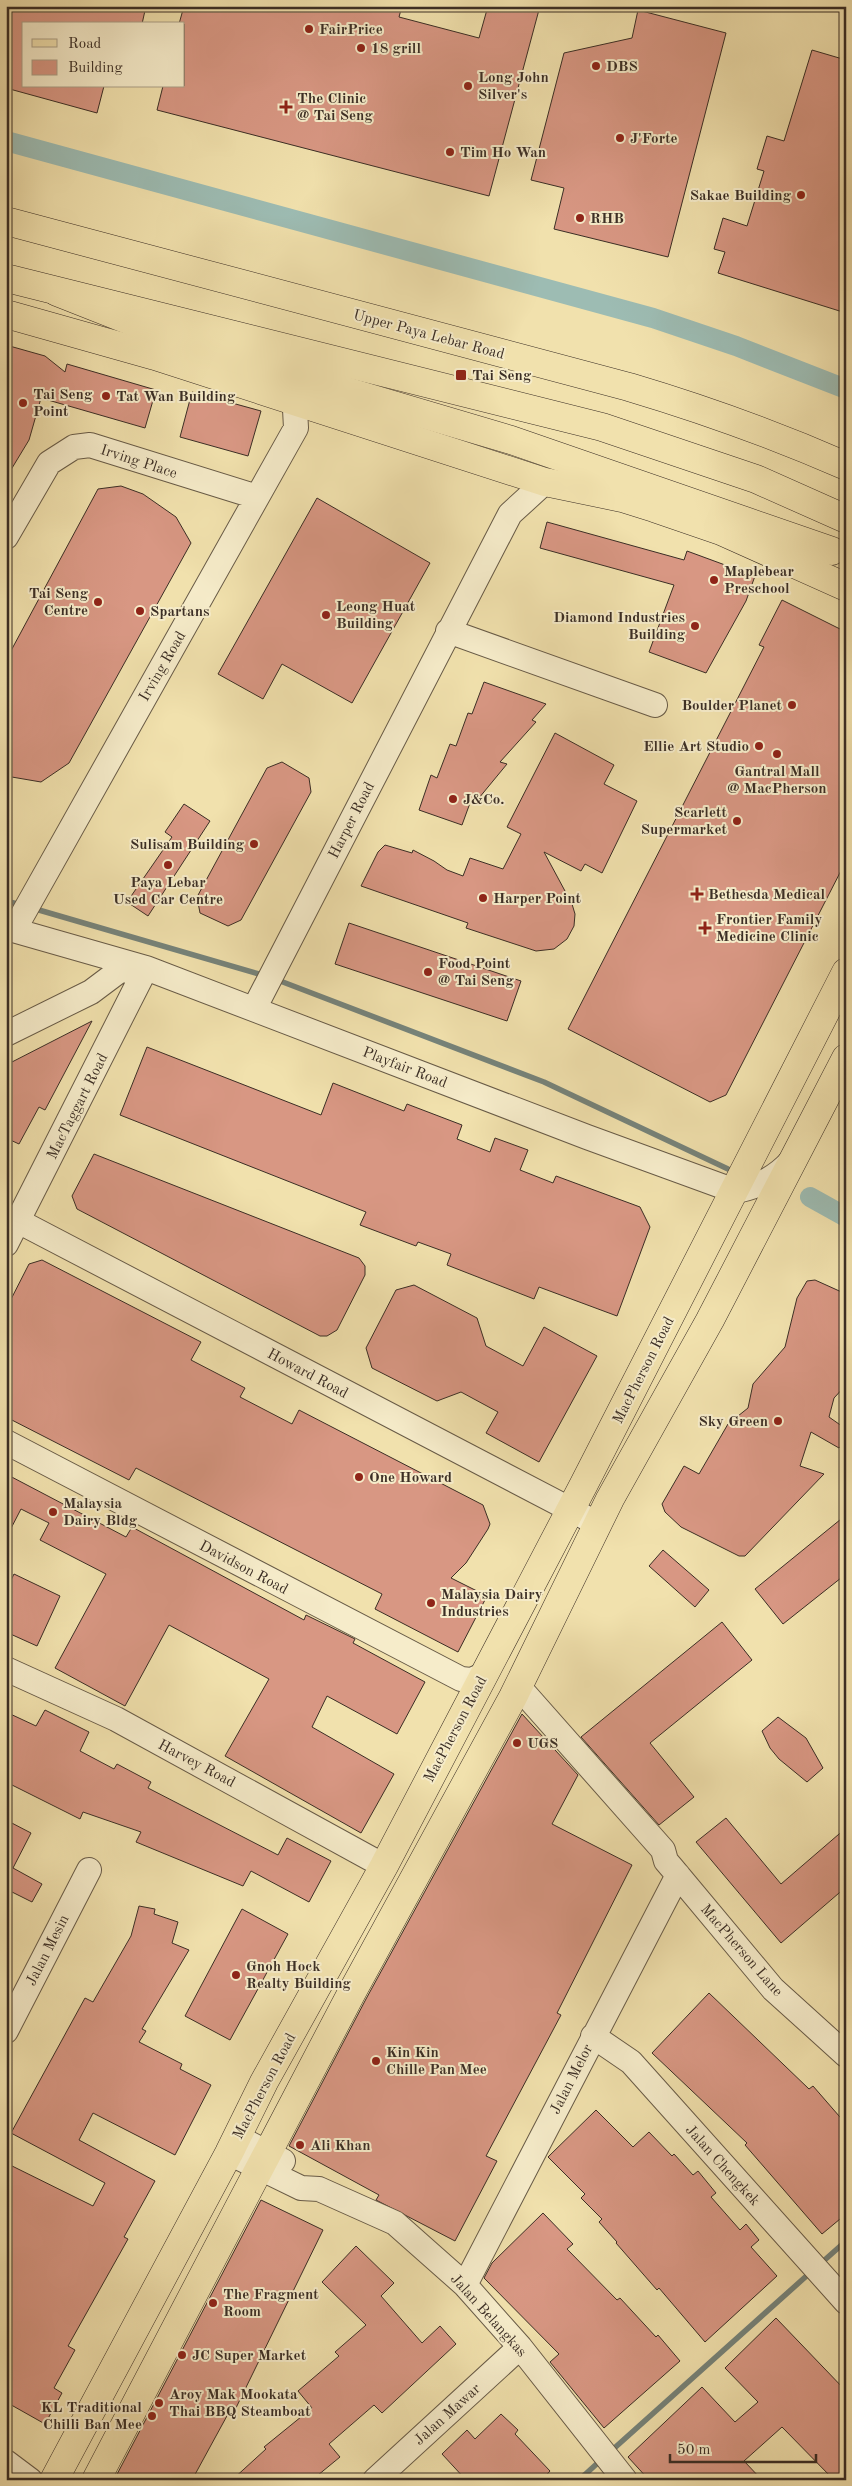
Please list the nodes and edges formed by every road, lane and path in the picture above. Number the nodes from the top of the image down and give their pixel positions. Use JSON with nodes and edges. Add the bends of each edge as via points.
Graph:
{"nodes":[{"id":1,"x":6,"y":221,"type":"edge"},
{"id":2,"x":6,"y":278,"type":"edge"},
{"id":3,"x":57,"y":292,"type":"junction"},
{"id":4,"x":6,"y":314,"type":"edge"},
{"id":5,"x":290,"y":400,"type":"junction"},
{"id":6,"x":846,"y":466,"type":"edge"},
{"id":7,"x":545,"y":482,"type":"junction"},
{"id":8,"x":257,"y":497,"type":"junction"},
{"id":9,"x":846,"y":519,"type":"edge"},
{"id":10,"x":6,"y":537,"type":"edge"},
{"id":11,"x":832,"y":551,"type":"dead end"},
{"id":12,"x":842,"y":584,"type":"edge"},
{"id":13,"x":448,"y":632,"type":"junction"},
{"id":14,"x":655,"y":705,"type":"dead end"},
{"id":15,"x":14,"y":924,"type":"edge"},
{"id":16,"x":146,"y":968,"type":"junction"},
{"id":17,"x":846,"y":972,"type":"edge"},
{"id":18,"x":91,"y":992,"type":"junction"},
{"id":19,"x":133,"y":996,"type":"junction"},
{"id":20,"x":254,"y":1009,"type":"junction"},
{"id":21,"x":6,"y":1034,"type":"edge"},
{"id":22,"x":846,"y":1058,"type":"edge"},
{"id":23,"x":794,"y":1158,"type":"junction"},
{"id":24,"x":735,"y":1191,"type":"junction"},
{"id":25,"x":18,"y":1221,"type":"junction"},
{"id":26,"x":6,"y":1244,"type":"edge"},
{"id":27,"x":6,"y":1442,"type":"edge"},
{"id":28,"x":570,"y":1510,"type":"junction"},
{"id":29,"x":598,"y":1524,"type":"junction"},
{"id":30,"x":6,"y":1669,"type":"edge"},
{"id":31,"x":483,"y":1675,"type":"junction"},
{"id":32,"x":516,"y":1691,"type":"junction"},
{"id":33,"x":384,"y":1866,"type":"junction"},
{"id":34,"x":672,"y":1868,"type":"junction"},
{"id":35,"x":89,"y":1870,"type":"dead end"},
{"id":36,"x":6,"y":2031,"type":"edge"},
{"id":37,"x":593,"y":2036,"type":"junction"},
{"id":38,"x":846,"y":2055,"type":"edge"},
{"id":39,"x":233,"y":2145,"type":"junction"},
{"id":40,"x":263,"y":2160,"type":"junction"},
{"id":41,"x":465,"y":2285,"type":"junction"},
{"id":42,"x":846,"y":2302,"type":"edge"},
{"id":43,"x":520,"y":2348,"type":"junction"},
{"id":44,"x":6,"y":2462,"type":"edge"},
{"id":45,"x":610,"y":2463,"type":"edge"},
{"id":46,"x":30,"y":2480,"type":"edge"},
{"id":47,"x":54,"y":2480,"type":"edge"},
{"id":48,"x":96,"y":2480,"type":"edge"},
{"id":49,"x":375,"y":2480,"type":"edge"}],
"edges":[{"from":1,"to":6,"type":"main road","name":"Upper Paya Lebar Road","via":[[638,389],[699,408]]},
{"from":2,"to":3,"type":"main road"},
{"from":3,"to":9,"type":"main road","via":[[602,427],[756,479]]},
{"from":3,"to":11,"type":"main road","via":[[194,346],[502,437]]},
{"from":4,"to":5,"type":"main road","via":[[155,356]]},
{"from":5,"to":7,"type":"main road"},
{"from":5,"to":8,"type":"street","name":"Irving Road","via":[[295,409],[296,428]]},
{"from":7,"to":12,"type":"main road","via":[[622,498],[721,531]]},
{"from":7,"to":13,"type":"street","name":"Harper Road","via":[[510,514]]},
{"from":8,"to":10,"type":"street","name":"Irving Place","via":[[90,445],[74,447],[49,463]]},
{"from":8,"to":15,"type":"street","name":"Irving Road"},
{"from":13,"to":14,"type":"street"},
{"from":13,"to":20,"type":"street","name":"Harper Road"},
{"from":15,"to":16,"type":"street","name":"Playfair Road"},
{"from":16,"to":18,"type":"street","via":[[120,971]]},
{"from":16,"to":19,"type":"street","name":"MacTaggart Road"},
{"from":16,"to":20,"type":"street","name":"Playfair Road"},
{"from":17,"to":24,"type":"main road","name":"MacPherson Road"},
{"from":18,"to":19,"type":"street","via":[[118,990]]},
{"from":18,"to":21,"type":"street"},
{"from":19,"to":25,"type":"street","name":"MacTaggart Road"},
{"from":20,"to":24,"type":"street","name":"Playfair Road"},
{"from":22,"to":23,"type":"main road"},
{"from":23,"to":24,"type":"street","via":[[783,1171],[748,1189]]},
{"from":23,"to":29,"type":"main road"},
{"from":24,"to":28,"type":"main road","name":"MacPherson Road"},
{"from":25,"to":26,"type":"street","name":"MacTaggart Road"},
{"from":25,"to":28,"type":"street","name":"Howard Road"},
{"from":27,"to":31,"type":"street","name":"Davidson Road","via":[[461,1679],[471,1680]]},
{"from":28,"to":29,"type":"street","name":"Howard Road"},
{"from":28,"to":31,"type":"main road","name":"MacPherson Road"},
{"from":29,"to":32,"type":"main road"},
{"from":30,"to":33,"type":"street","name":"Harvey Road","via":[[116,1719]]},
{"from":31,"to":33,"type":"main road","name":"MacPherson Road"},
{"from":32,"to":34,"type":"street","name":"MacPherson Lane","via":[[663,1850]]},
{"from":32,"to":40,"type":"main road"},
{"from":33,"to":39,"type":"main road","name":"MacPherson Road","via":[[264,2082]]},
{"from":34,"to":37,"type":"street","name":"Jalan Melor"},
{"from":34,"to":38,"type":"street","name":"MacPherson Lane","via":[[773,1989]]},
{"from":35,"to":36,"type":"street","name":"Jalan Mesin"},
{"from":37,"to":41,"type":"street","name":"Jalan Melor"},
{"from":37,"to":42,"type":"street","name":"Jalan Chengkek","via":[[631,2062]]},
{"from":39,"to":40,"type":"street","name":"Jalan Belangkas"},
{"from":39,"to":47,"type":"main road","name":"MacPherson Road"},
{"from":40,"to":41,"type":"street","name":"Jalan Belangkas","via":[[308,2174],[319,2190],[395,2223]]},
{"from":40,"to":48,"type":"main road"},
{"from":41,"to":43,"type":"street","name":"Jalan Belangkas"},
{"from":43,"to":45,"type":"street","name":"Jalan Belangkas"},
{"from":43,"to":49,"type":"street","name":"Jalan Mawar"},
{"from":44,"to":46,"type":"street"}]}
